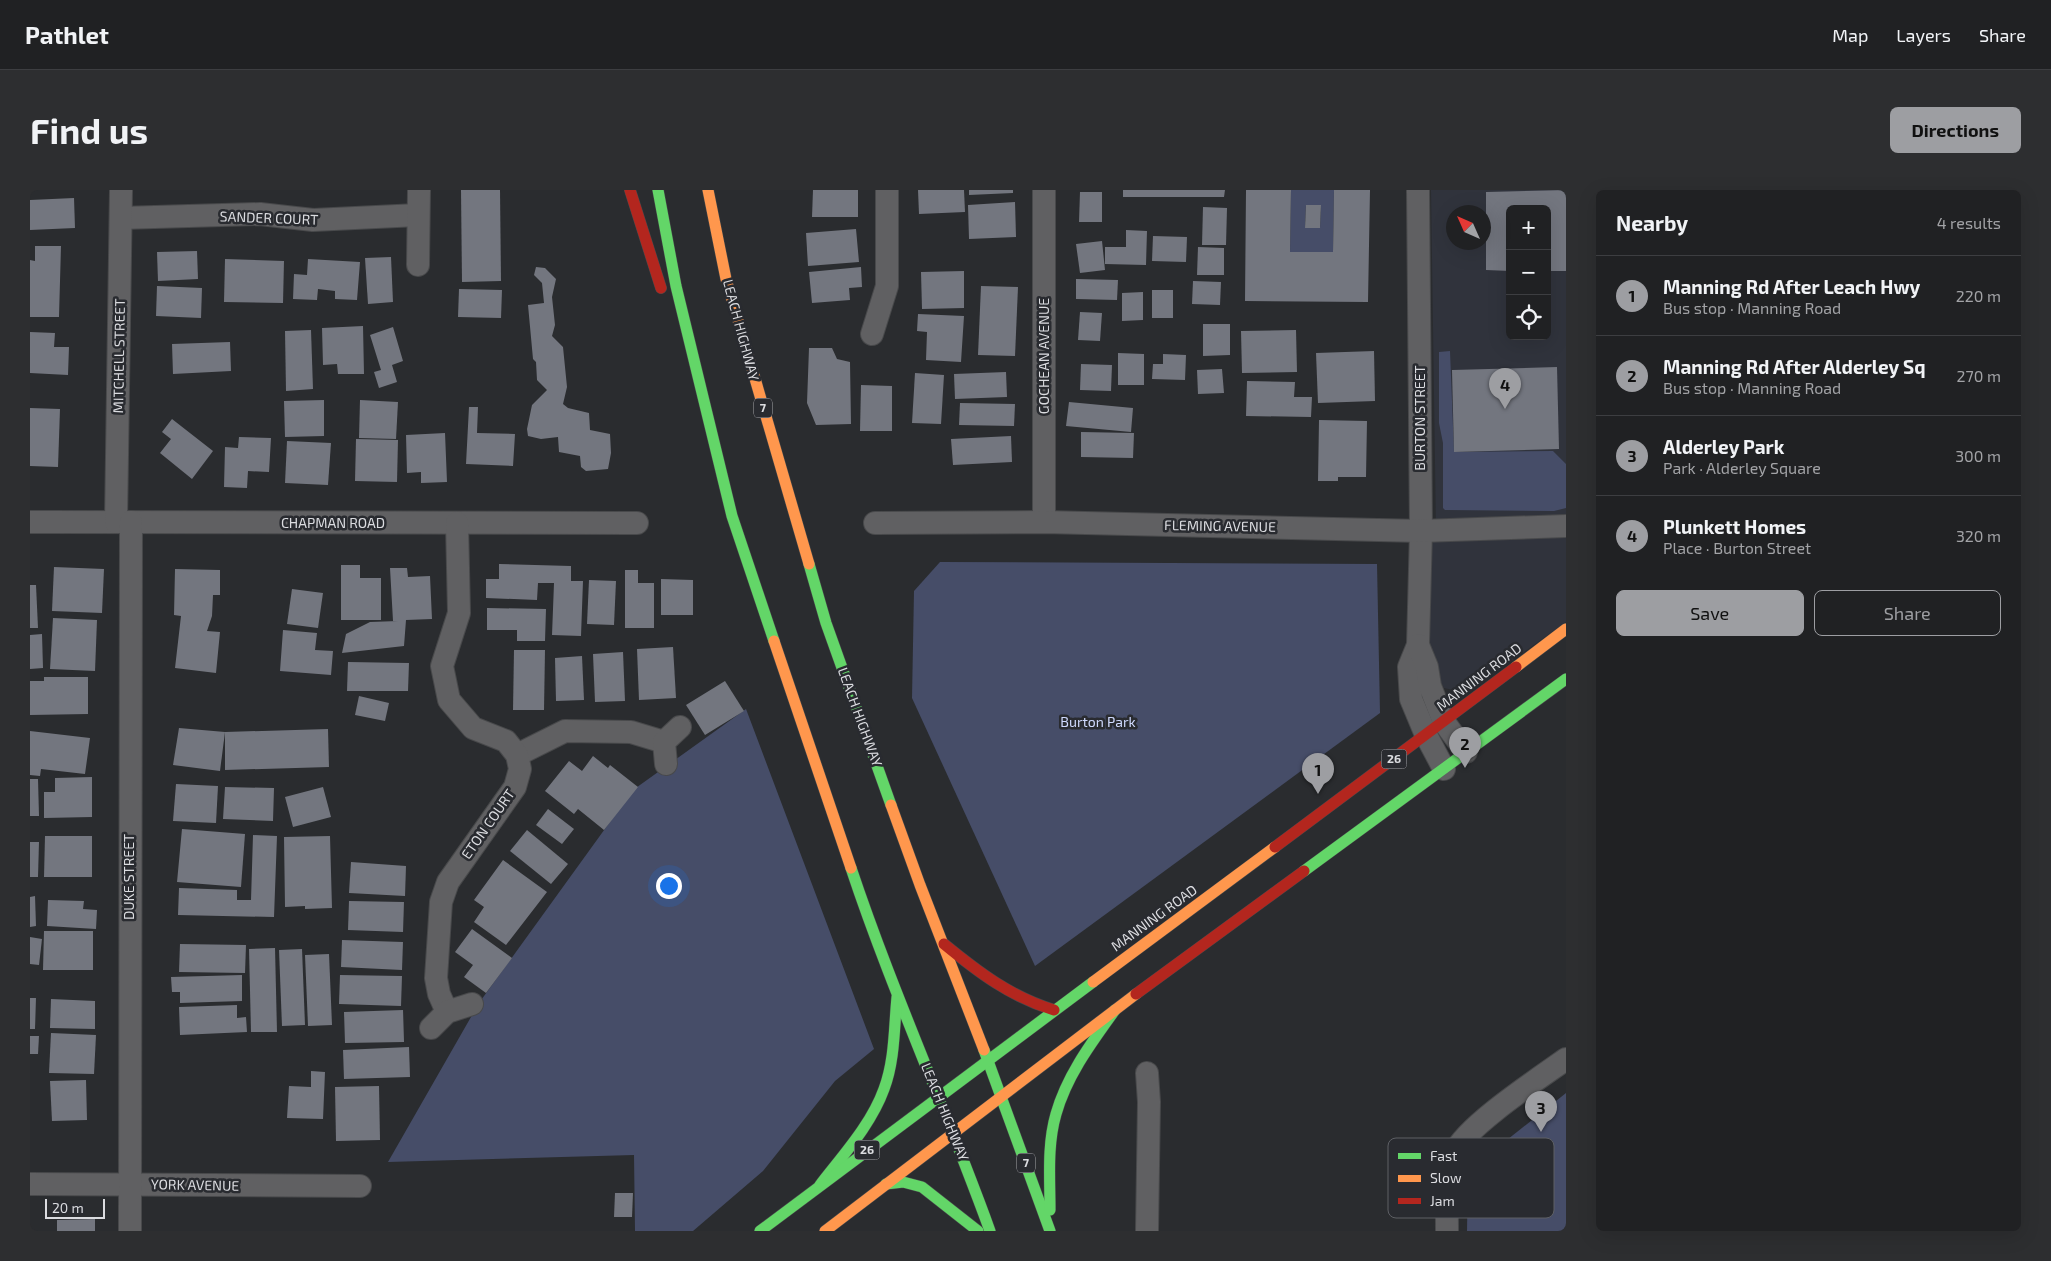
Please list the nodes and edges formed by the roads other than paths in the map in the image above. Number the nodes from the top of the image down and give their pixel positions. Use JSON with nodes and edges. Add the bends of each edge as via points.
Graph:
{"nodes":[{"id":1,"x":121,"y":190,"type":"edge"},
{"id":2,"x":418,"y":190,"type":"edge"},
{"id":3,"x":630,"y":190,"type":"edge"},
{"id":4,"x":658,"y":190,"type":"edge"},
{"id":5,"x":708,"y":190,"type":"edge"},
{"id":6,"x":887,"y":190,"type":"edge"},
{"id":7,"x":1044,"y":190,"type":"edge"},
{"id":8,"x":1418,"y":190,"type":"edge"},
{"id":9,"x":418,"y":215,"type":"junction"},
{"id":10,"x":121,"y":218,"type":"junction"},
{"id":11,"x":418,"y":265,"type":"dead end"},
{"id":12,"x":665,"y":302,"type":"dead end"},
{"id":13,"x":872,"y":334,"type":"dead end"},
{"id":14,"x":677,"y":339,"type":"dead end"},
{"id":15,"x":732,"y":516,"type":"junction"},
{"id":16,"x":30,"y":522,"type":"edge"},
{"id":17,"x":123,"y":522,"type":"junction"},
{"id":18,"x":1044,"y":522,"type":"junction"},
{"id":19,"x":457,"y":523,"type":"junction"},
{"id":20,"x":637,"y":523,"type":"dead end"},
{"id":21,"x":875,"y":523,"type":"dead end"},
{"id":22,"x":1566,"y":526,"type":"edge"},
{"id":23,"x":1421,"y":530,"type":"junction"},
{"id":24,"x":1566,"y":629,"type":"edge"},
{"id":25,"x":1418,"y":645,"type":"junction"},
{"id":26,"x":1566,"y":679,"type":"edge"},
{"id":27,"x":1444,"y":722,"type":"junction"},
{"id":28,"x":1426,"y":736,"type":"junction"},
{"id":29,"x":670,"y":744,"type":"dead end"},
{"id":30,"x":1466,"y":752,"type":"junction"},
{"id":31,"x":517,"y":755,"type":"junction"},
{"id":32,"x":1444,"y":769,"type":"junction"},
{"id":33,"x":943,"y":943,"type":"junction"},
{"id":34,"x":897,"y":992,"type":"junction"},
{"id":35,"x":472,"y":1004,"type":"dead end"},
{"id":36,"x":1054,"y":1010,"type":"junction"},
{"id":37,"x":1115,"y":1010,"type":"junction"},
{"id":38,"x":446,"y":1012,"type":"junction"},
{"id":39,"x":431,"y":1028,"type":"dead end"},
{"id":40,"x":988,"y":1059,"type":"junction"},
{"id":41,"x":1566,"y":1059,"type":"edge"},
{"id":42,"x":1147,"y":1073,"type":"dead end"},
{"id":43,"x":939,"y":1096,"type":"junction"},
{"id":44,"x":1002,"y":1096,"type":"junction"},
{"id":45,"x":953,"y":1132,"type":"junction"},
{"id":46,"x":1466,"y":1138,"type":"edge"},
{"id":47,"x":30,"y":1184,"type":"edge"},
{"id":48,"x":130,"y":1184,"type":"junction"},
{"id":49,"x":886,"y":1184,"type":"junction"},
{"id":50,"x":820,"y":1185,"type":"junction"},
{"id":51,"x":360,"y":1186,"type":"dead end"},
{"id":52,"x":1447,"y":1218,"type":"edge"},
{"id":53,"x":130,"y":1231,"type":"edge"},
{"id":54,"x":760,"y":1231,"type":"edge"},
{"id":55,"x":825,"y":1231,"type":"edge"},
{"id":56,"x":978,"y":1231,"type":"edge"},
{"id":57,"x":990,"y":1231,"type":"edge"},
{"id":58,"x":1050,"y":1231,"type":"edge"},
{"id":59,"x":1147,"y":1231,"type":"edge"},
{"id":60,"x":1447,"y":1231,"type":"edge"}],
"edges":[{"from":1,"to":10,"type":"street","name":"MITCHELL STREET"},
{"from":2,"to":9,"type":"street"},
{"from":3,"to":12,"type":"main road"},
{"from":4,"to":15,"type":"main road","name":"LEACH HIGHWAY","via":[[676,286]]},
{"from":5,"to":33,"type":"main road","name":"LEACH HIGHWAY","number":"7","via":[[729,288],[826,623]]},
{"from":6,"to":13,"type":"street","via":[[887,286]]},
{"from":7,"to":18,"type":"street","name":"GOCHEAN AVENUE"},
{"from":8,"to":23,"type":"street","name":"BURTON STREET"},
{"from":9,"to":10,"type":"street","name":"SANDER COURT","via":[[313,220],[260,214]]},
{"from":9,"to":11,"type":"street"},
{"from":10,"to":17,"type":"street","name":"MITCHELL STREET"},
{"from":14,"to":15,"type":"main road"},
{"from":15,"to":34,"type":"main road","name":"LEACH HIGHWAY","via":[[869,922]]},
{"from":16,"to":17,"type":"street","name":"CHAPMAN ROAD"},
{"from":17,"to":19,"type":"street","name":"CHAPMAN ROAD"},
{"from":17,"to":48,"type":"street","name":"DUKE STREET"},
{"from":18,"to":21,"type":"street","name":"FLEMING AVENUE"},
{"from":18,"to":23,"type":"street","name":"FLEMING AVENUE"},
{"from":19,"to":20,"type":"street","name":"CHAPMAN ROAD"},
{"from":19,"to":31,"type":"street","via":[[459,613],[442,666],[449,700],[473,728],[506,741]]},
{"from":22,"to":23,"type":"street","name":"FLEMING AVENUE"},
{"from":23,"to":25,"type":"street","name":"BURTON STREET"},
{"from":24,"to":27,"type":"main road","name":"MANNING ROAD","number":"26"},
{"from":25,"to":27,"type":"street","name":"BURTON STREET"},
{"from":25,"to":28,"type":"street","name":"BURTON STREET","via":[[1409,668],[1411,699]]},
{"from":26,"to":30,"type":"main road"},
{"from":27,"to":28,"type":"main road","name":"MANNING ROAD","number":"26"},
{"from":27,"to":30,"type":"street","name":"BURTON STREET"},
{"from":28,"to":32,"type":"street","name":"BURTON STREET"},
{"from":28,"to":36,"type":"main road","name":"MANNING ROAD","number":"26"},
{"from":29,"to":31,"type":"street","via":[[631,732],[565,731]]},
{"from":30,"to":32,"type":"main road"},
{"from":31,"to":38,"type":"street","name":"ETON COURT","via":[[520,769],[515,787],[448,882],[441,902],[436,978]]},
{"from":32,"to":37,"type":"main road"},
{"from":33,"to":36,"type":"main road","via":[[999,987],[1032,1004]]},
{"from":33,"to":40,"type":"main road","name":"LEACH HIGHWAY","number":"7"},
{"from":34,"to":43,"type":"main road","name":"LEACH HIGHWAY"},
{"from":34,"to":50,"type":"main road","via":[[890,1068],[884,1087],[869,1119]]},
{"from":35,"to":38,"type":"street"},
{"from":36,"to":40,"type":"main road","name":"MANNING ROAD","number":"26"},
{"from":37,"to":44,"type":"main road"},
{"from":37,"to":58,"type":"main road","via":[[1074,1071],[1056,1115],[1050,1178]]},
{"from":38,"to":39,"type":"street"},
{"from":40,"to":43,"type":"main road","name":"MANNING ROAD","number":"26"},
{"from":40,"to":44,"type":"main road","name":"LEACH HIGHWAY","number":"7"},
{"from":41,"to":46,"type":"street","via":[[1477,1125]]},
{"from":42,"to":59,"type":"street"},
{"from":43,"to":45,"type":"main road","name":"LEACH HIGHWAY"},
{"from":43,"to":50,"type":"main road","name":"MANNING ROAD","number":"26"},
{"from":44,"to":45,"type":"main road"},
{"from":44,"to":58,"type":"main road","name":"LEACH HIGHWAY","number":"7"},
{"from":45,"to":49,"type":"main road"},
{"from":45,"to":57,"type":"main road","name":"LEACH HIGHWAY"},
{"from":47,"to":48,"type":"street","name":"YORK AVENUE"},
{"from":48,"to":51,"type":"street","name":"YORK AVENUE"},
{"from":48,"to":53,"type":"street","name":"DUKE STREET"},
{"from":49,"to":55,"type":"main road"},
{"from":49,"to":56,"type":"main road","via":[[903,1182],[922,1187]]},
{"from":50,"to":54,"type":"main road","name":"MANNING ROAD","number":"26"},
{"from":52,"to":60,"type":"street"}]}
